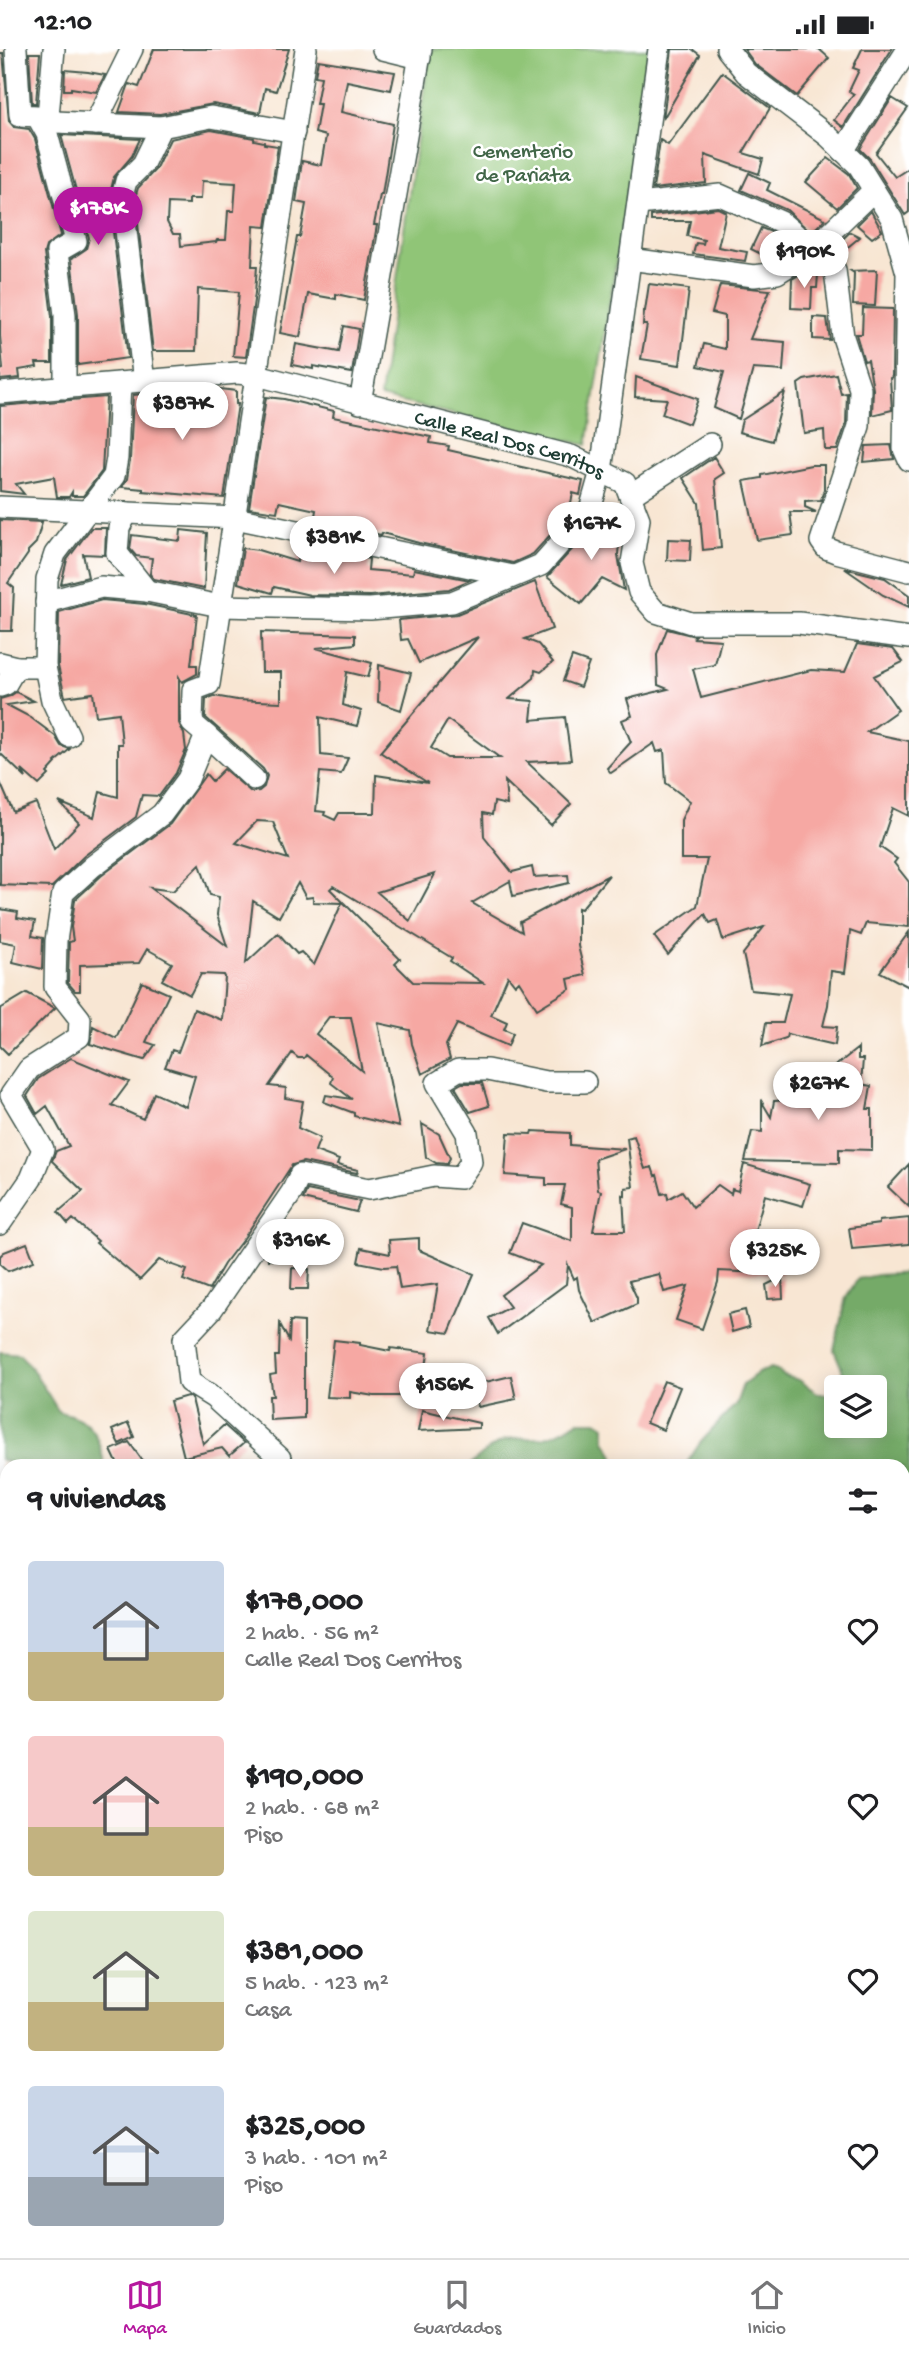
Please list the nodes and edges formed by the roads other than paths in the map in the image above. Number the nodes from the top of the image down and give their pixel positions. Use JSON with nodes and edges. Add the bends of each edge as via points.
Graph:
{"nodes":[{"id":1,"x":16,"y":49,"type":"edge"},
{"id":2,"x":54,"y":49,"type":"edge"},
{"id":3,"x":132,"y":49,"type":"edge"},
{"id":4,"x":306,"y":49,"type":"edge"},
{"id":5,"x":383,"y":49,"type":"edge"},
{"id":6,"x":659,"y":49,"type":"edge"},
{"id":7,"x":727,"y":49,"type":"edge"},
{"id":8,"x":908,"y":49,"type":"edge"},
{"id":9,"x":421,"y":54,"type":"edge"},
{"id":10,"x":95,"y":124,"type":"junction"},
{"id":11,"x":161,"y":127,"type":"junction"},
{"id":12,"x":294,"y":132,"type":"junction"},
{"id":13,"x":843,"y":151,"type":"junction"},
{"id":14,"x":874,"y":190,"type":"junction"},
{"id":15,"x":639,"y":204,"type":"junction"},
{"id":16,"x":809,"y":253,"type":"junction"},
{"id":17,"x":630,"y":259,"type":"junction"},
{"id":18,"x":908,"y":274,"type":"edge"},
{"id":19,"x":907,"y":331,"type":"edge"},
{"id":20,"x":257,"y":375,"type":"junction"},
{"id":21,"x":144,"y":382,"type":"junction"},
{"id":22,"x":120,"y":383,"type":"junction"},
{"id":23,"x":65,"y":388,"type":"junction"},
{"id":24,"x":0,"y":393,"type":"edge"},
{"id":25,"x":360,"y":403,"type":"junction"},
{"id":26,"x":710,"y":444,"type":"dead end"},
{"id":27,"x":909,"y":460,"type":"edge"},
{"id":28,"x":601,"y":471,"type":"junction"},
{"id":29,"x":630,"y":496,"type":"junction"},
{"id":30,"x":0,"y":507,"type":"edge"},
{"id":31,"x":87,"y":511,"type":"junction"},
{"id":32,"x":127,"y":513,"type":"junction"},
{"id":33,"x":235,"y":518,"type":"junction"},
{"id":34,"x":909,"y":571,"type":"edge"},
{"id":35,"x":513,"y":576,"type":"junction"},
{"id":36,"x":147,"y":591,"type":"junction"},
{"id":37,"x":46,"y":602,"type":"junction"},
{"id":38,"x":220,"y":606,"type":"junction"},
{"id":39,"x":909,"y":638,"type":"edge"},
{"id":40,"x":8,"y":665,"type":"edge"},
{"id":41,"x":45,"y":667,"type":"junction"},
{"id":42,"x":0,"y":686,"type":"edge"},
{"id":43,"x":206,"y":735,"type":"junction"},
{"id":44,"x":69,"y":736,"type":"dead end"},
{"id":45,"x":254,"y":779,"type":"dead end"},
{"id":46,"x":585,"y":1082,"type":"dead end"},
{"id":47,"x":0,"y":1224,"type":"edge"},
{"id":48,"x":280,"y":1459,"type":"edge"}],
"edges":[{"from":1,"to":23,"type":"street","via":[[20,115],[37,115],[47,134],[76,241],[57,252],[65,315]]},
{"from":2,"to":10,"type":"street","via":[[48,115],[56,122]]},
{"from":3,"to":10,"type":"street"},
{"from":4,"to":12,"type":"street"},
{"from":5,"to":9,"type":"street"},
{"from":6,"to":15,"type":"street"},
{"from":7,"to":13,"type":"street","via":[[746,73]]},
{"from":8,"to":13,"type":"street"},
{"from":9,"to":25,"type":"street"},
{"from":10,"to":11,"type":"street"},
{"from":11,"to":12,"type":"street","via":[[211,117]]},
{"from":11,"to":21,"type":"street","via":[[143,164],[126,181],[122,197]]},
{"from":12,"to":20,"type":"street"},
{"from":13,"to":14,"type":"street"},
{"from":14,"to":16,"type":"street"},
{"from":14,"to":18,"type":"street","via":[[892,219]]},
{"from":15,"to":16,"type":"street","via":[[720,195],[781,222]]},
{"from":15,"to":17,"type":"street"},
{"from":16,"to":17,"type":"street","via":[[777,273],[754,276]]},
{"from":16,"to":34,"type":"street","via":[[835,270],[843,337],[860,389],[859,426],[821,541],[836,552]]},
{"from":17,"to":28,"type":"street"},
{"from":18,"to":19,"type":"street"},
{"from":19,"to":27,"type":"street","via":[[904,449]]},
{"from":20,"to":21,"type":"street","name":"Calle Real Dos Cerritos"},
{"from":20,"to":25,"type":"street","name":"Calle Real Dos Cerritos"},
{"from":20,"to":33,"type":"street"},
{"from":21,"to":22,"type":"street","name":"Calle Real Dos Cerritos"},
{"from":22,"to":23,"type":"street","name":"Calle Real Dos Cerritos"},
{"from":22,"to":31,"type":"street","via":[[114,476]]},
{"from":23,"to":24,"type":"street","name":"Calle Real Dos Cerritos"},
{"from":25,"to":28,"type":"street","name":"Calle Real Dos Cerritos","via":[[571,456]]},
{"from":26,"to":29,"type":"street"},
{"from":28,"to":29,"type":"street","name":"Calle Real Dos Cerritos","via":[[625,484]]},
{"from":28,"to":35,"type":"street","via":[[590,510],[541,565]]},
{"from":29,"to":39,"type":"street","via":[[639,519],[632,563],[639,592],[656,612],[691,623],[799,623]]},
{"from":30,"to":31,"type":"street"},
{"from":31,"to":32,"type":"street"},
{"from":31,"to":37,"type":"street","via":[[55,554]]},
{"from":32,"to":33,"type":"street"},
{"from":32,"to":36,"type":"street","via":[[119,528],[117,553]]},
{"from":33,"to":35,"type":"street"},
{"from":33,"to":38,"type":"street"},
{"from":35,"to":38,"type":"street","via":[[452,602],[370,609]]},
{"from":36,"to":37,"type":"street","via":[[101,587]]},
{"from":36,"to":38,"type":"street"},
{"from":37,"to":41,"type":"street"},
{"from":38,"to":43,"type":"street","via":[[209,684],[193,690],[192,723]]},
{"from":40,"to":41,"type":"street"},
{"from":40,"to":42,"type":"street","via":[[5,684]]},
{"from":41,"to":44,"type":"street","via":[[52,700]]},
{"from":43,"to":45,"type":"street"},
{"from":43,"to":47,"type":"street","via":[[188,779],[162,814],[63,893],[55,987],[80,1019],[79,1037],[29,1069],[11,1095],[43,1149],[31,1179]]},
{"from":46,"to":48,"type":"street","via":[[546,1082],[487,1070],[458,1070],[437,1083],[467,1133],[471,1163],[460,1178],[434,1176],[369,1189],[300,1175],[212,1309],[184,1339],[189,1382]]}]}
